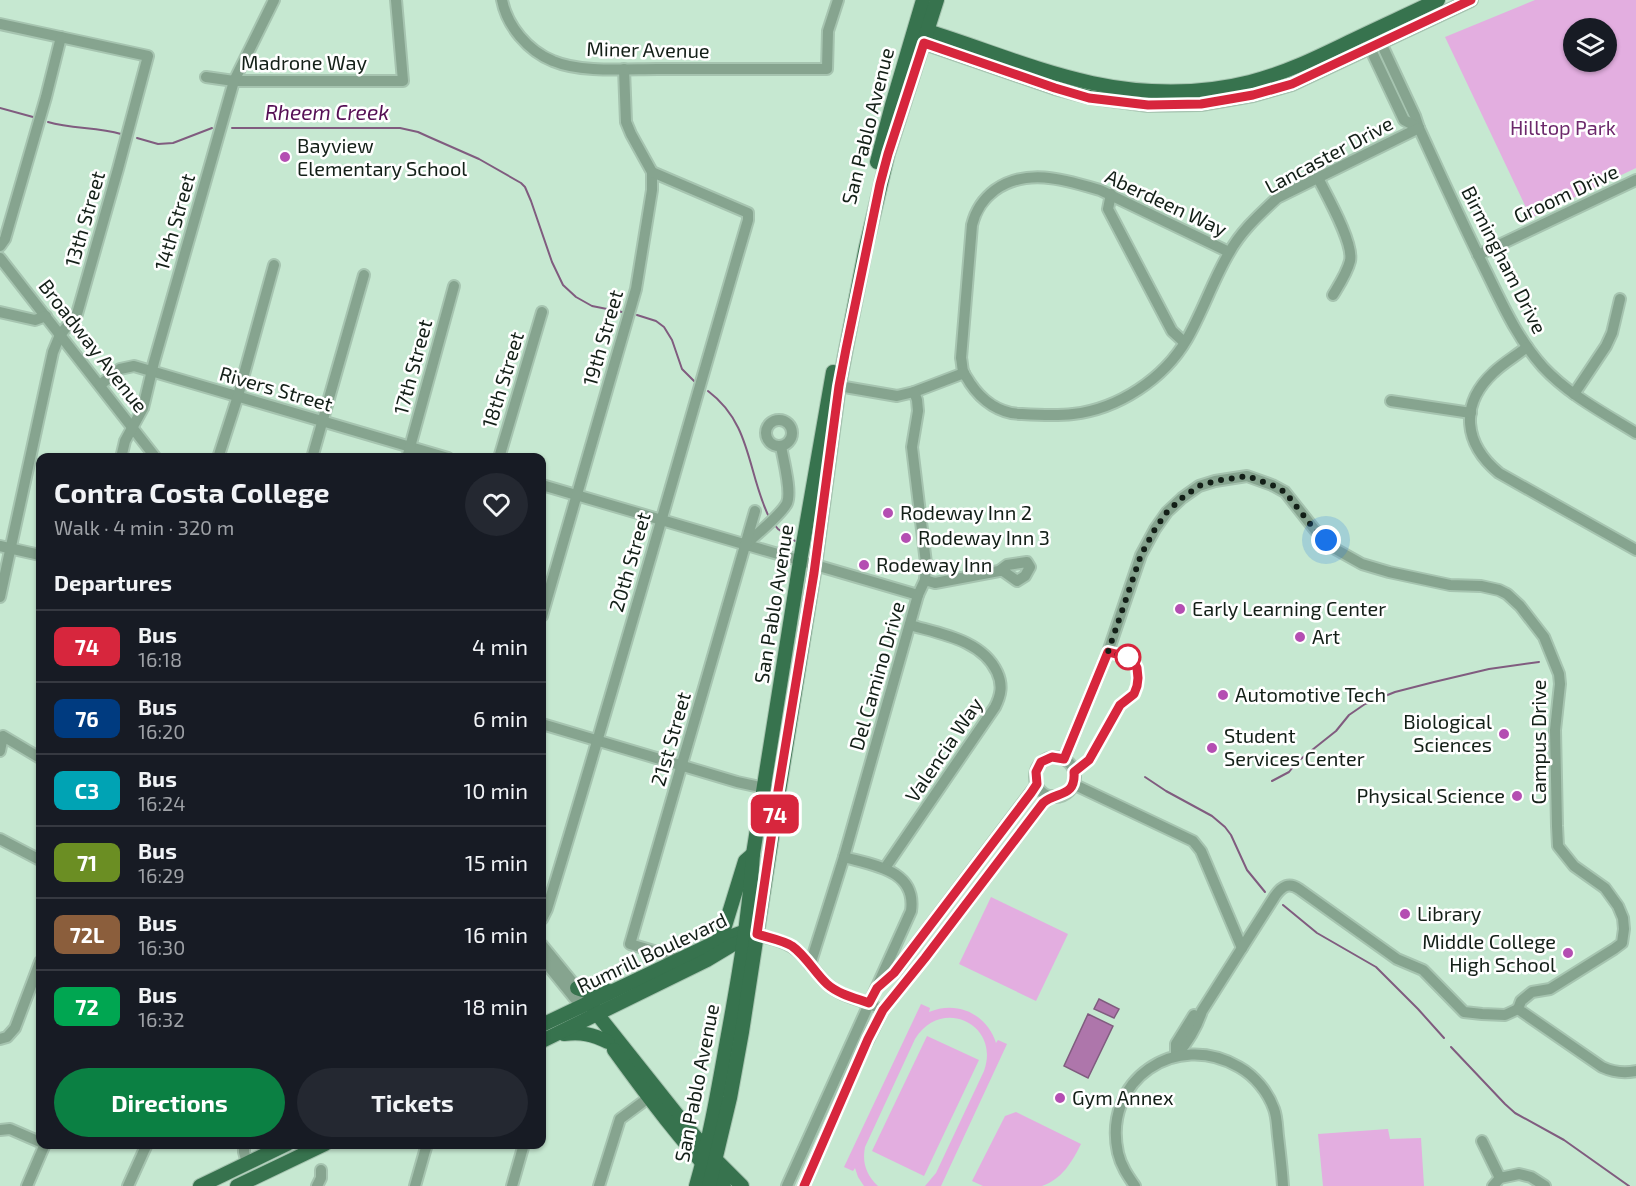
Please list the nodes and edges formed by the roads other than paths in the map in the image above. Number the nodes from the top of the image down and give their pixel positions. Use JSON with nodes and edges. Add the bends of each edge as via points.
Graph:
{"nodes":[{"id":1,"x":274,"y":0,"type":"edge"},
{"id":2,"x":396,"y":0,"type":"edge"},
{"id":3,"x":502,"y":0,"type":"edge"},
{"id":4,"x":923,"y":0,"type":"edge"},
{"id":5,"x":937,"y":0,"type":"edge"},
{"id":6,"x":1437,"y":0,"type":"edge"},
{"id":7,"x":1471,"y":0,"type":"edge"},
{"id":8,"x":836,"y":1,"type":"edge"},
{"id":9,"x":0,"y":24,"type":"edge"},
{"id":10,"x":912,"y":33,"type":"junction"},
{"id":11,"x":1368,"y":33,"type":"junction"},
{"id":12,"x":61,"y":37,"type":"junction"},
{"id":13,"x":926,"y":37,"type":"junction"},
{"id":14,"x":1375,"y":45,"type":"junction"},
{"id":15,"x":624,"y":69,"type":"junction"},
{"id":16,"x":206,"y":76,"type":"dead end"},
{"id":17,"x":234,"y":81,"type":"junction"},
{"id":18,"x":1419,"y":128,"type":"junction"},
{"id":19,"x":652,"y":172,"type":"junction"},
{"id":20,"x":1318,"y":178,"type":"junction"},
{"id":21,"x":1636,"y":180,"type":"edge"},
{"id":22,"x":1111,"y":194,"type":"junction"},
{"id":23,"x":0,"y":246,"type":"edge"},
{"id":24,"x":1229,"y":252,"type":"junction"},
{"id":25,"x":1478,"y":255,"type":"junction"},
{"id":26,"x":0,"y":258,"type":"edge"},
{"id":27,"x":274,"y":265,"type":"dead end"},
{"id":28,"x":364,"y":275,"type":"dead end"},
{"id":29,"x":454,"y":286,"type":"dead end"},
{"id":30,"x":1333,"y":295,"type":"dead end"},
{"id":31,"x":1620,"y":299,"type":"dead end"},
{"id":32,"x":0,"y":312,"type":"edge"},
{"id":33,"x":542,"y":312,"type":"dead end"},
{"id":34,"x":46,"y":316,"type":"junction"},
{"id":35,"x":60,"y":335,"type":"junction"},
{"id":36,"x":1184,"y":342,"type":"junction"},
{"id":37,"x":1527,"y":347,"type":"junction"},
{"id":38,"x":152,"y":371,"type":"junction"},
{"id":39,"x":964,"y":373,"type":"junction"},
{"id":40,"x":100,"y":386,"type":"junction"},
{"id":41,"x":839,"y":386,"type":"junction"},
{"id":42,"x":914,"y":392,"type":"junction"},
{"id":43,"x":1574,"y":394,"type":"junction"},
{"id":44,"x":238,"y":396,"type":"junction"},
{"id":45,"x":1391,"y":401,"type":"dead end"},
{"id":46,"x":1470,"y":413,"type":"junction"},
{"id":47,"x":324,"y":421,"type":"junction"},
{"id":48,"x":132,"y":427,"type":"junction"},
{"id":49,"x":1636,"y":433,"type":"edge"},
{"id":50,"x":781,"y":446,"type":"dead end"},
{"id":51,"x":408,"y":452,"type":"edge"},
{"id":52,"x":122,"y":453,"type":"edge"},
{"id":53,"x":152,"y":453,"type":"edge"},
{"id":54,"x":220,"y":453,"type":"edge"},
{"id":55,"x":314,"y":453,"type":"edge"},
{"id":56,"x":500,"y":453,"type":"edge"},
{"id":57,"x":546,"y":486,"type":"edge"},
{"id":58,"x":577,"y":495,"type":"junction"},
{"id":59,"x":755,"y":511,"type":"dead end"},
{"id":60,"x":660,"y":520,"type":"junction"},
{"id":61,"x":746,"y":545,"type":"junction"},
{"id":62,"x":5,"y":547,"type":"edge"},
{"id":63,"x":1636,"y":550,"type":"edge"},
{"id":64,"x":36,"y":554,"type":"edge"},
{"id":65,"x":800,"y":561,"type":"junction"},
{"id":66,"x":815,"y":565,"type":"junction"},
{"id":67,"x":999,"y":571,"type":"dead end"},
{"id":68,"x":925,"y":580,"type":"junction"},
{"id":69,"x":918,"y":595,"type":"junction"},
{"id":70,"x":0,"y":597,"type":"edge"},
{"id":71,"x":546,"y":602,"type":"edge"},
{"id":72,"x":910,"y":625,"type":"junction"},
{"id":73,"x":546,"y":725,"type":"edge"},
{"id":74,"x":598,"y":741,"type":"junction"},
{"id":75,"x":0,"y":751,"type":"edge"},
{"id":76,"x":36,"y":756,"type":"edge"},
{"id":77,"x":1064,"y":759,"type":"junction"},
{"id":78,"x":682,"y":765,"type":"junction"},
{"id":79,"x":1037,"y":784,"type":"junction"},
{"id":80,"x":1073,"y":784,"type":"junction"},
{"id":81,"x":764,"y":788,"type":"junction"},
{"id":82,"x":778,"y":791,"type":"junction"},
{"id":83,"x":1053,"y":796,"type":"junction"},
{"id":84,"x":0,"y":839,"type":"edge"},
{"id":85,"x":753,"y":854,"type":"junction"},
{"id":86,"x":844,"y":857,"type":"junction"},
{"id":87,"x":36,"y":858,"type":"edge"},
{"id":88,"x":885,"y":868,"type":"junction"},
{"id":89,"x":546,"y":911,"type":"edge"},
{"id":90,"x":748,"y":936,"type":"junction"},
{"id":91,"x":718,"y":941,"type":"junction"},
{"id":92,"x":1242,"y":948,"type":"junction"},
{"id":93,"x":546,"y":950,"type":"edge"},
{"id":94,"x":681,"y":959,"type":"junction"},
{"id":95,"x":707,"y":960,"type":"junction"},
{"id":96,"x":546,"y":962,"type":"edge"},
{"id":97,"x":810,"y":965,"type":"junction"},
{"id":98,"x":738,"y":971,"type":"junction"},
{"id":99,"x":36,"y":973,"type":"edge"},
{"id":100,"x":578,"y":988,"type":"junction"},
{"id":101,"x":877,"y":988,"type":"junction"},
{"id":102,"x":617,"y":990,"type":"junction"},
{"id":103,"x":869,"y":1003,"type":"junction"},
{"id":104,"x":1518,"y":1009,"type":"junction"},
{"id":105,"x":589,"y":1010,"type":"junction"},
{"id":106,"x":883,"y":1010,"type":"junction"},
{"id":107,"x":546,"y":1024,"type":"edge"},
{"id":108,"x":555,"y":1034,"type":"junction"},
{"id":109,"x":0,"y":1039,"type":"edge"},
{"id":110,"x":546,"y":1039,"type":"edge"},
{"id":111,"x":608,"y":1042,"type":"junction"},
{"id":112,"x":1176,"y":1056,"type":"junction"},
{"id":113,"x":1636,"y":1071,"type":"edge"},
{"id":114,"x":653,"y":1094,"type":"junction"},
{"id":115,"x":718,"y":1123,"type":"junction"},
{"id":116,"x":687,"y":1127,"type":"junction"},
{"id":117,"x":0,"y":1130,"type":"edge"},
{"id":118,"x":36,"y":1140,"type":"edge"},
{"id":119,"x":1482,"y":1141,"type":"dead end"},
{"id":120,"x":43,"y":1149,"type":"edge"},
{"id":121,"x":145,"y":1149,"type":"edge"},
{"id":122,"x":244,"y":1149,"type":"edge"},
{"id":123,"x":276,"y":1149,"type":"edge"},
{"id":124,"x":315,"y":1149,"type":"edge"},
{"id":125,"x":426,"y":1149,"type":"edge"},
{"id":126,"x":523,"y":1149,"type":"edge"},
{"id":127,"x":247,"y":1163,"type":"junction"},
{"id":128,"x":709,"y":1167,"type":"edge"},
{"id":129,"x":321,"y":1170,"type":"dead end"},
{"id":130,"x":1496,"y":1182,"type":"edge"},
{"id":131,"x":740,"y":1184,"type":"edge"},
{"id":132,"x":27,"y":1186,"type":"edge"},
{"id":133,"x":128,"y":1186,"type":"edge"},
{"id":134,"x":200,"y":1186,"type":"edge"},
{"id":135,"x":237,"y":1186,"type":"edge"},
{"id":136,"x":317,"y":1186,"type":"edge"},
{"id":137,"x":416,"y":1186,"type":"edge"},
{"id":138,"x":512,"y":1186,"type":"edge"},
{"id":139,"x":599,"y":1186,"type":"edge"},
{"id":140,"x":696,"y":1186,"type":"edge"},
{"id":141,"x":724,"y":1186,"type":"edge"},
{"id":142,"x":788,"y":1186,"type":"edge"},
{"id":143,"x":804,"y":1186,"type":"edge"},
{"id":144,"x":1135,"y":1186,"type":"edge"},
{"id":145,"x":1283,"y":1186,"type":"edge"},
{"id":146,"x":1545,"y":1186,"type":"edge"}],
"edges":[{"from":1,"to":17,"type":"street","name":"14th Street"},
{"from":2,"to":17,"type":"street","name":"Madrone Way","via":[[403,81]]},
{"from":3,"to":15,"type":"street","name":"Miner Avenue","via":[[506,17],[519,35],[552,61],[568,66]]},
{"from":4,"to":10,"type":"main road","name":"San Pablo Avenue"},
{"from":5,"to":13,"type":"main road","name":"San Pablo Avenue"},
{"from":6,"to":11,"type":"main road"},
{"from":7,"to":14,"type":"main road"},
{"from":8,"to":15,"type":"street","name":"Miner Avenue","via":[[828,31],[827,69]]},
{"from":9,"to":12,"type":"street"},
{"from":10,"to":13,"type":"main road","name":"San Pablo Avenue"},
{"from":10,"to":65,"type":"main road","name":"San Pablo Avenue","via":[[872,183],[831,382]]},
{"from":11,"to":13,"type":"main road","via":[[1298,66],[1250,82],[1177,91],[1091,83]]},
{"from":11,"to":14,"type":"street","name":"Birmingham Drive"},
{"from":12,"to":23,"type":"street"},
{"from":12,"to":35,"type":"street","name":"13th Street","via":[[148,56],[77,314]]},
{"from":13,"to":14,"type":"main road","via":[[1055,88],[1089,98],[1148,105],[1201,104],[1253,95],[1292,84]]},
{"from":13,"to":41,"type":"main road","name":"San Pablo Avenue","via":[[880,184]]},
{"from":14,"to":18,"type":"street","name":"Birmingham Drive","via":[[1404,120]]},
{"from":15,"to":19,"type":"street","via":[[626,123]]},
{"from":16,"to":17,"type":"street","name":"Madrone Way"},
{"from":17,"to":38,"type":"street","name":"14th Street"},
{"from":18,"to":20,"type":"street","name":"Lancaster Drive"},
{"from":18,"to":25,"type":"street","name":"Birmingham Drive"},
{"from":19,"to":58,"type":"street","name":"19th Street","via":[[636,289]]},
{"from":19,"to":60,"type":"street","name":"20th Street","via":[[748,213]]},
{"from":20,"to":24,"type":"street","name":"Lancaster Drive","via":[[1277,198]]},
{"from":20,"to":30,"type":"street","via":[[1351,254]]},
{"from":21,"to":25,"type":"street","name":"Groom Drive"},
{"from":22,"to":24,"type":"street","name":"Aberdeen Way"},
{"from":22,"to":36,"type":"street","via":[[1108,209],[1172,331]]},
{"from":22,"to":39,"type":"street","name":"Aberdeen Way","via":[[1056,179],[1032,177],[1006,183],[987,196],[974,216],[971,233],[961,358]]},
{"from":24,"to":36,"type":"street","name":"Lancaster Drive"},
{"from":25,"to":37,"type":"street","name":"Birmingham Drive"},
{"from":26,"to":34,"type":"street","name":"Broadway Avenue"},
{"from":27,"to":44,"type":"street"},
{"from":28,"to":47,"type":"street"},
{"from":29,"to":51,"type":"street","name":"17th Street"},
{"from":31,"to":43,"type":"street","via":[[1606,346]]},
{"from":32,"to":34,"type":"street","via":[[35,320]]},
{"from":33,"to":56,"type":"street","name":"18th Street"},
{"from":34,"to":35,"type":"street","name":"Broadway Avenue"},
{"from":35,"to":40,"type":"street","name":"Broadway Avenue"},
{"from":35,"to":62,"type":"street","name":"13th Street"},
{"from":36,"to":39,"type":"street","name":"Lancaster Drive","via":[[1173,358],[1133,394],[1075,414],[1017,414],[997,409],[978,395]]},
{"from":37,"to":43,"type":"street","name":"Birmingham Drive"},
{"from":37,"to":46,"type":"street","via":[[1488,378]]},
{"from":38,"to":40,"type":"street","name":"Rivers Street","via":[[134,366],[120,369]]},
{"from":38,"to":44,"type":"street","name":"Rivers Street"},
{"from":38,"to":48,"type":"street","name":"14th Street","via":[[143,408]]},
{"from":39,"to":42,"type":"street"},
{"from":40,"to":48,"type":"street","name":"Broadway Avenue"},
{"from":41,"to":42,"type":"street","via":[[897,396]]},
{"from":41,"to":66,"type":"main road","name":"San Pablo Avenue"},
{"from":42,"to":68,"type":"street","name":"Del Camino Drive","via":[[918,411],[912,447]]},
{"from":43,"to":49,"type":"street","name":"Birmingham Drive"},
{"from":44,"to":47,"type":"street","name":"Rivers Street"},
{"from":44,"to":54,"type":"street"},
{"from":45,"to":46,"type":"street"},
{"from":46,"to":63,"type":"street","via":[[1477,448],[1499,473]]},
{"from":47,"to":51,"type":"street","name":"Rivers Street"},
{"from":47,"to":55,"type":"street"},
{"from":48,"to":52,"type":"street","name":"14th Street"},
{"from":48,"to":53,"type":"street","name":"Broadway Avenue"},
{"from":50,"to":61,"type":"street","name":"21st Street","via":[[788,501]]},
{"from":57,"to":58,"type":"street"},
{"from":58,"to":60,"type":"street"},
{"from":58,"to":71,"type":"street","name":"19th Street"},
{"from":59,"to":61,"type":"street","name":"21st Street"},
{"from":60,"to":61,"type":"street"},
{"from":60,"to":74,"type":"street","name":"20th Street"},
{"from":61,"to":65,"type":"street"},
{"from":61,"to":78,"type":"street","name":"21st Street"},
{"from":62,"to":64,"type":"street"},
{"from":62,"to":70,"type":"street","name":"13th Street"},
{"from":65,"to":66,"type":"street"},
{"from":65,"to":81,"type":"main road","name":"San Pablo Avenue"},
{"from":66,"to":69,"type":"street"},
{"from":66,"to":82,"type":"main road","name":"San Pablo Avenue"},
{"from":67,"to":68,"type":"street","via":[[934,583]]},
{"from":68,"to":69,"type":"street","name":"Del Camino Drive"},
{"from":69,"to":72,"type":"street","name":"Del Camino Drive"},
{"from":72,"to":86,"type":"street","name":"Del Camino Drive"},
{"from":72,"to":88,"type":"street","name":"Valencia Way","via":[[952,637],[980,651],[996,670],[1001,693]]},
{"from":73,"to":74,"type":"street"},
{"from":74,"to":78,"type":"street"},
{"from":74,"to":89,"type":"street","name":"20th Street"},
{"from":75,"to":76,"type":"street","via":[[3,736]]},
{"from":77,"to":79,"type":"street","via":[[1052,757],[1041,762],[1036,772]]},
{"from":77,"to":80,"type":"street","via":[[1074,772]]},
{"from":77,"to":104,"type":"street","name":"Campus Drive","via":[[1108,652],[1141,555],[1167,512],[1199,486],[1247,476],[1285,492],[1315,530],[1337,550],[1362,564],[1507,594],[1544,637],[1559,674],[1555,730],[1558,846],[1574,866],[1605,888],[1618,906],[1624,929],[1622,942],[1614,949],[1550,989],[1532,992]]},
{"from":78,"to":81,"type":"street"},
{"from":78,"to":94,"type":"street","name":"21st Street","via":[[630,944]]},
{"from":79,"to":83,"type":"street","via":[[1041,791]]},
{"from":79,"to":101,"type":"street","via":[[894,973]]},
{"from":80,"to":83,"type":"street","via":[[1065,793]]},
{"from":80,"to":92,"type":"street","via":[[1193,841],[1201,851]]},
{"from":81,"to":82,"type":"street"},
{"from":81,"to":85,"type":"main road","name":"San Pablo Avenue"},
{"from":82,"to":90,"type":"main road","name":"San Pablo Avenue"},
{"from":83,"to":106,"type":"street","via":[[1043,803]]},
{"from":84,"to":87,"type":"street"},
{"from":85,"to":90,"type":"main road","name":"San Pablo Avenue"},
{"from":85,"to":91,"type":"main road","via":[[745,861]]},
{"from":86,"to":88,"type":"street"},
{"from":86,"to":97,"type":"street","name":"Del Camino Drive"},
{"from":88,"to":101,"type":"street","via":[[904,881],[912,905]]},
{"from":90,"to":91,"type":"main road","name":"Rumrill Boulevard"},
{"from":90,"to":95,"type":"main road","name":"Rumrill Boulevard"},
{"from":90,"to":97,"type":"street","via":[[791,946]]},
{"from":90,"to":98,"type":"main road","name":"San Pablo Avenue"},
{"from":90,"to":115,"type":"main road","name":"San Pablo Avenue","via":[[742,1032]]},
{"from":91,"to":94,"type":"main road","name":"Rumrill Boulevard"},
{"from":92,"to":104,"type":"street","via":[[1279,890],[1293,885],[1397,959],[1423,970],[1464,1012],[1505,1015]]},
{"from":92,"to":112,"type":"street"},
{"from":93,"to":100,"type":"street"},
{"from":94,"to":102,"type":"main road","name":"Rumrill Boulevard"},
{"from":95,"to":98,"type":"main road","via":[[728,960]]},
{"from":95,"to":105,"type":"main road","name":"Rumrill Boulevard"},
{"from":96,"to":105,"type":"street"},
{"from":97,"to":103,"type":"street","via":[[836,990]]},
{"from":98,"to":115,"type":"main road","name":"San Pablo Avenue"},
{"from":99,"to":109,"type":"street","via":[[15,1028]]},
{"from":100,"to":102,"type":"main road","via":[[594,992]]},
{"from":100,"to":105,"type":"street"},
{"from":101,"to":103,"type":"street"},
{"from":102,"to":105,"type":"main road","name":"Rumrill Boulevard"},
{"from":103,"to":106,"type":"street"},
{"from":103,"to":142,"type":"street"},
{"from":104,"to":113,"type":"street","via":[[1611,1072]]},
{"from":105,"to":107,"type":"main road","name":"Rumrill Boulevard"},
{"from":105,"to":108,"type":"main road","name":"Rumrill Boulevard"},
{"from":105,"to":111,"type":"main road"},
{"from":105,"to":114,"type":"main road"},
{"from":106,"to":143,"type":"street"},
{"from":108,"to":110,"type":"main road","name":"Rumrill Boulevard"},
{"from":108,"to":111,"type":"main road","via":[[587,1033]]},
{"from":111,"to":114,"type":"main road"},
{"from":112,"to":144,"type":"street","via":[[1145,1071],[1132,1084],[1117,1116],[1119,1155]]},
{"from":112,"to":145,"type":"street","via":[[1213,1056],[1254,1078],[1274,1109]]},
{"from":114,"to":116,"type":"main road"},
{"from":114,"to":128,"type":"main road"},
{"from":114,"to":139,"type":"street","via":[[620,1119]]},
{"from":115,"to":116,"type":"main road","via":[[702,1130]]},
{"from":115,"to":128,"type":"main road","name":"San Pablo Avenue"},
{"from":115,"to":131,"type":"main road","via":[[726,1156]]},
{"from":116,"to":128,"type":"main road"},
{"from":117,"to":118,"type":"street","via":[[10,1129]]},
{"from":119,"to":130,"type":"street"},
{"from":120,"to":132,"type":"street"},
{"from":121,"to":133,"type":"street"},
{"from":122,"to":127,"type":"street"},
{"from":123,"to":127,"type":"main road"},
{"from":124,"to":135,"type":"main road"},
{"from":125,"to":137,"type":"street"},
{"from":126,"to":138,"type":"street"},
{"from":127,"to":134,"type":"main road"},
{"from":128,"to":131,"type":"main road"},
{"from":128,"to":140,"type":"main road","name":"San Pablo Avenue"},
{"from":128,"to":141,"type":"main road"},
{"from":129,"to":136,"type":"street"},
{"from":130,"to":146,"type":"street","via":[[1519,1174]]}]}
